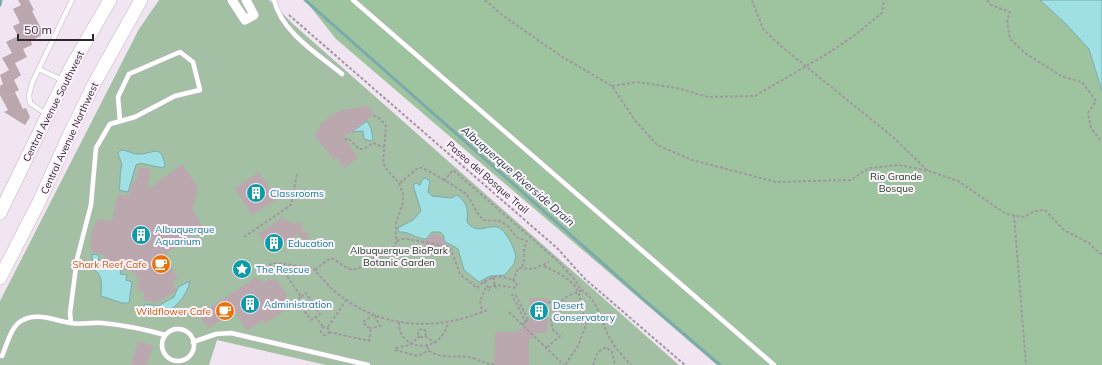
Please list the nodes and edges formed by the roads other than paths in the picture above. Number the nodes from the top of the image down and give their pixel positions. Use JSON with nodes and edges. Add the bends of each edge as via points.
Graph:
{"nodes":[{"id":1,"x":72,"y":0,"type":"edge"},
{"id":2,"x":110,"y":0,"type":"edge"},
{"id":3,"x":141,"y":0,"type":"edge"},
{"id":4,"x":232,"y":0,"type":"edge"},
{"id":5,"x":246,"y":0,"type":"edge"},
{"id":6,"x":274,"y":0,"type":"edge"},
{"id":7,"x":352,"y":0,"type":"edge"},
{"id":8,"x":39,"y":68,"type":"junction"},
{"id":9,"x":342,"y":74,"type":"dead end"},
{"id":10,"x":64,"y":81,"type":"junction"},
{"id":11,"x":47,"y":115,"type":"junction"},
{"id":12,"x":120,"y":121,"type":"junction"},
{"id":13,"x":0,"y":213,"type":"edge"},
{"id":14,"x":0,"y":278,"type":"edge"},
{"id":15,"x":71,"y":323,"type":"junction"},
{"id":16,"x":165,"y":335,"type":"junction"},
{"id":17,"x":193,"y":342,"type":"junction"},
{"id":18,"x":2,"y":356,"type":"dead end"},
{"id":19,"x":368,"y":365,"type":"edge"},
{"id":20,"x":774,"y":365,"type":"edge"}],
"edges":[{"from":1,"to":8,"type":"lane"},
{"from":2,"to":10,"type":"main road","name":"Central Avenue Southwest"},
{"from":3,"to":14,"type":"main road","name":"Central Avenue Northwest","via":[[92,87],[39,202]]},
{"from":4,"to":5,"type":"street","via":[[244,20],[254,15]]},
{"from":6,"to":9,"type":"lane","via":[[279,16],[293,32]]},
{"from":7,"to":20,"type":"lane"},
{"from":8,"to":10,"type":"lane"},
{"from":8,"to":11,"type":"lane","via":[[32,83],[30,103]]},
{"from":10,"to":11,"type":"main road","name":"Central Avenue Southwest"},
{"from":11,"to":13,"type":"main road","name":"Central Avenue Southwest"},
{"from":12,"to":12,"type":"lane","via":[[135,117],[175,96],[200,90],[193,62],[180,52],[129,74],[118,97]]},
{"from":12,"to":15,"type":"lane","via":[[110,124],[96,148],[91,205],[77,259]]},
{"from":15,"to":16,"type":"lane","via":[[137,327]]},
{"from":15,"to":18,"type":"lane","via":[[32,317],[22,320],[15,327]]},
{"from":16,"to":17,"type":"lane","via":[[175,329],[181,330],[189,334]]},
{"from":16,"to":17,"type":"lane","via":[[161,344],[163,351],[169,359],[175,361],[190,356],[194,347]]},
{"from":17,"to":19,"type":"lane","via":[[216,334],[232,333]]}]}
